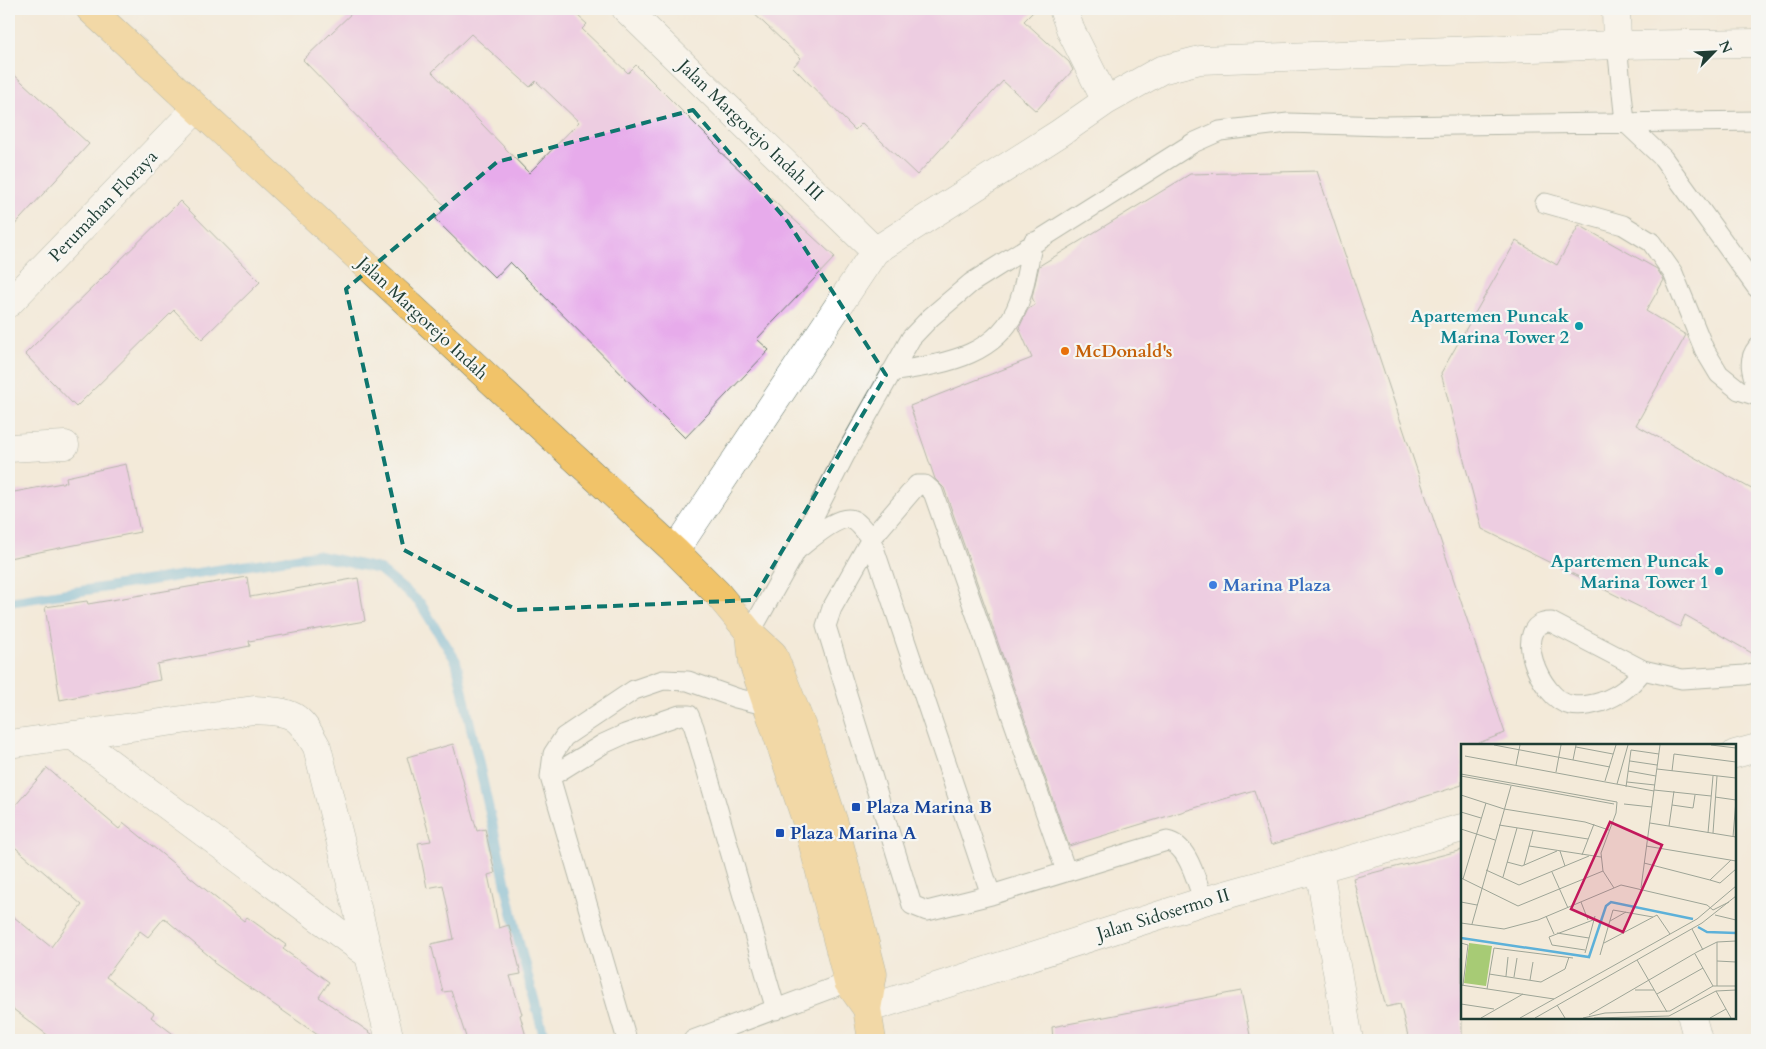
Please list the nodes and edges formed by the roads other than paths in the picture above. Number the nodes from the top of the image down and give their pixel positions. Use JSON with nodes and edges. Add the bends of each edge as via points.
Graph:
{"nodes":[{"id":1,"x":90,"y":9,"type":"edge"},
{"id":2,"x":626,"y":9,"type":"edge"},
{"id":3,"x":1063,"y":9,"type":"edge"},
{"id":4,"x":1616,"y":9,"type":"edge"},
{"id":5,"x":1757,"y":43,"type":"edge"},
{"id":6,"x":1618,"y":58,"type":"junction"},
{"id":7,"x":1106,"y":101,"type":"junction"},
{"id":8,"x":196,"y":109,"type":"junction"},
{"id":9,"x":1624,"y":114,"type":"junction"},
{"id":10,"x":1757,"y":121,"type":"edge"},
{"id":11,"x":1545,"y":203,"type":"dead end"},
{"id":12,"x":1033,"y":242,"type":"junction"},
{"id":13,"x":875,"y":251,"type":"junction"},
{"id":14,"x":1757,"y":288,"type":"edge"},
{"id":15,"x":9,"y":303,"type":"edge"},
{"id":16,"x":1757,"y":348,"type":"edge"},
{"id":17,"x":1754,"y":367,"type":"edge"},
{"id":18,"x":891,"y":372,"type":"junction"},
{"id":19,"x":1757,"y":387,"type":"edge"},
{"id":20,"x":1757,"y":396,"type":"edge"},
{"id":21,"x":65,"y":445,"type":"dead end"},
{"id":22,"x":9,"y":448,"type":"edge"},
{"id":23,"x":871,"y":539,"type":"junction"},
{"id":24,"x":675,"y":550,"type":"junction"},
{"id":25,"x":796,"y":551,"type":"junction"},
{"id":26,"x":750,"y":633,"type":"junction"},
{"id":27,"x":1642,"y":670,"type":"junction"},
{"id":28,"x":1757,"y":672,"type":"edge"},
{"id":29,"x":769,"y":706,"type":"junction"},
{"id":30,"x":72,"y":736,"type":"junction"},
{"id":31,"x":9,"y":744,"type":"edge"},
{"id":32,"x":1757,"y":748,"type":"edge"},
{"id":33,"x":1736,"y":754,"type":"edge"},
{"id":34,"x":550,"y":777,"type":"junction"},
{"id":35,"x":1461,"y":828,"type":"edge"},
{"id":36,"x":1319,"y":868,"type":"junction"},
{"id":37,"x":1066,"y":871,"type":"junction"},
{"id":38,"x":991,"y":895,"type":"junction"},
{"id":39,"x":1204,"y":900,"type":"junction"},
{"id":40,"x":369,"y":955,"type":"junction"},
{"id":41,"x":848,"y":982,"type":"junction"},
{"id":42,"x":867,"y":1009,"type":"junction"},
{"id":43,"x":776,"y":1010,"type":"junction"},
{"id":44,"x":1692,"y":1019,"type":"edge"},
{"id":45,"x":390,"y":1040,"type":"edge"},
{"id":46,"x":627,"y":1040,"type":"edge"},
{"id":47,"x":693,"y":1040,"type":"edge"},
{"id":48,"x":872,"y":1040,"type":"edge"},
{"id":49,"x":1349,"y":1040,"type":"edge"},
{"id":50,"x":1698,"y":1040,"type":"edge"}],
"edges":[{"from":1,"to":8,"type":"main road","name":"Jalan Margorejo Indah"},
{"from":2,"to":13,"type":"street","name":"Jalan Margorejo Indah III"},
{"from":3,"to":7,"type":"street"},
{"from":4,"to":6,"type":"street"},
{"from":5,"to":6,"type":"street"},
{"from":6,"to":7,"type":"street","via":[[1200,60],[1161,70]]},
{"from":6,"to":9,"type":"lane"},
{"from":7,"to":13,"type":"street"},
{"from":8,"to":15,"type":"street","name":"Perumahan Floraya"},
{"from":8,"to":24,"type":"main road","name":"Jalan Margorejo Indah"},
{"from":9,"to":10,"type":"lane"},
{"from":9,"to":12,"type":"lane","via":[[1384,126],[1288,123],[1220,131],[1193,142]]},
{"from":9,"to":14,"type":"lane","via":[[1662,158]]},
{"from":11,"to":20,"type":"lane","via":[[1623,225],[1652,242],[1673,273],[1704,349],[1719,374],[1739,390]]},
{"from":12,"to":18,"type":"lane","via":[[971,283],[931,317],[911,338]]},
{"from":12,"to":18,"type":"lane","via":[[1019,303],[1001,333],[975,352],[945,363]]},
{"from":13,"to":24,"type":"street"},
{"from":16,"to":17,"type":"lane","via":[[1752,357]]},
{"from":17,"to":19,"type":"lane"},
{"from":18,"to":25,"type":"lane"},
{"from":21,"to":22,"type":"street"},
{"from":23,"to":25,"type":"lane","via":[[855,521],[846,518]]},
{"from":23,"to":37,"type":"lane","via":[[916,486],[925,485],[933,492]]},
{"from":23,"to":38,"type":"lane"},
{"from":23,"to":38,"type":"lane","via":[[832,608],[826,626],[909,898],[914,908],[927,911]]},
{"from":24,"to":26,"type":"main road","name":"Jalan Margorejo Indah"},
{"from":25,"to":26,"type":"lane"},
{"from":26,"to":29,"type":"main road","name":"Jalan Margorejo Indah","via":[[753,662]]},
{"from":26,"to":42,"type":"main road","name":"Jalan Margorejo Indah","via":[[773,654],[806,737],[834,823],[873,974]]},
{"from":27,"to":27,"type":"lane","via":[[1551,622],[1537,626],[1532,636],[1530,652],[1534,666],[1550,693],[1569,705],[1590,705],[1616,697],[1630,687]]},
{"from":27,"to":28,"type":"lane","via":[[1682,679]]},
{"from":29,"to":34,"type":"lane","via":[[688,681],[662,680],[634,690],[564,737],[553,754]]},
{"from":29,"to":41,"type":"main road","name":"Jalan Margorejo Indah","via":[[809,829]]},
{"from":30,"to":31,"type":"street"},
{"from":30,"to":40,"type":"street"},
{"from":30,"to":40,"type":"street","via":[[254,710],[293,715],[305,726],[317,747]]},
{"from":32,"to":33,"type":"street"},
{"from":34,"to":43,"type":"lane","via":[[590,750],[625,734],[688,715]]},
{"from":34,"to":46,"type":"lane"},
{"from":35,"to":36,"type":"street","name":"Jalan Sidosermo II"},
{"from":36,"to":39,"type":"street","name":"Jalan Sidosermo II"},
{"from":36,"to":49,"type":"street"},
{"from":37,"to":38,"type":"lane"},
{"from":37,"to":39,"type":"lane","via":[[1156,842],[1174,842],[1185,854]]},
{"from":39,"to":42,"type":"street","name":"Jalan Sidosermo II"},
{"from":40,"to":45,"type":"street"},
{"from":41,"to":42,"type":"main road","name":"Jalan Margorejo Indah"},
{"from":41,"to":43,"type":"lane"},
{"from":42,"to":48,"type":"main road","name":"Jalan Margorejo Indah"},
{"from":43,"to":47,"type":"lane"},
{"from":44,"to":50,"type":"street"}]}
